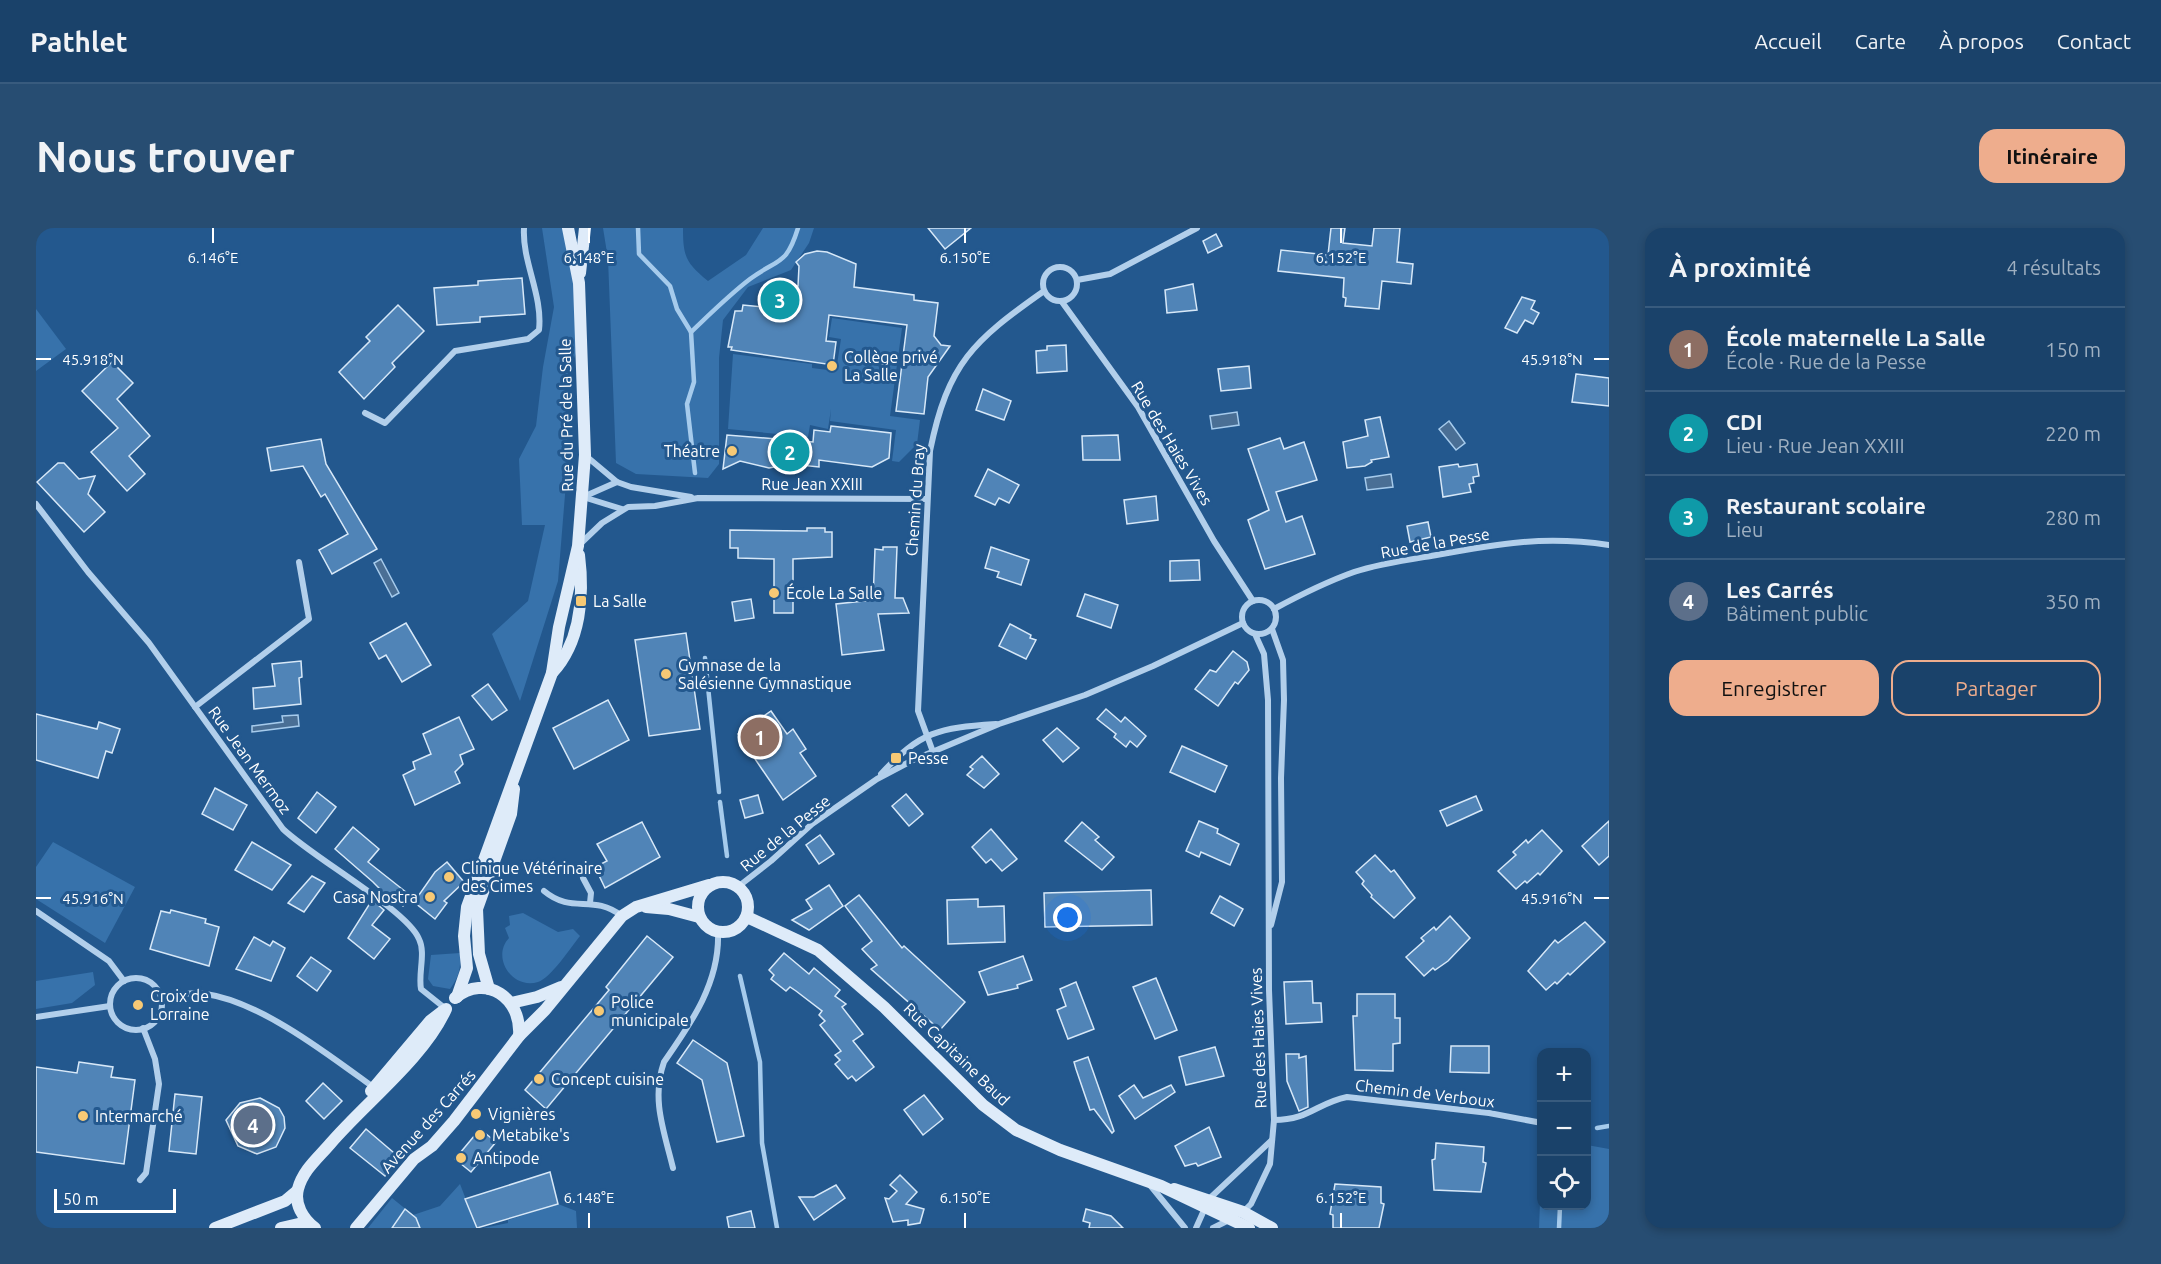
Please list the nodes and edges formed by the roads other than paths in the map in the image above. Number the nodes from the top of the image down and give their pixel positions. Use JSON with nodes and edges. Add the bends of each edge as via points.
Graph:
{"nodes":[{"id":1,"x":524,"y":228,"type":"edge"},
{"id":2,"x":568,"y":228,"type":"edge"},
{"id":3,"x":585,"y":228,"type":"edge"},
{"id":4,"x":1197,"y":228,"type":"edge"},
{"id":5,"x":1077,"y":280,"type":"junction"},
{"id":6,"x":579,"y":283,"type":"junction"},
{"id":7,"x":1044,"y":291,"type":"junction"},
{"id":8,"x":1062,"y":302,"type":"junction"},
{"id":9,"x":365,"y":413,"type":"dead end"},
{"id":10,"x":585,"y":455,"type":"junction"},
{"id":11,"x":617,"y":482,"type":"junction"},
{"id":12,"x":584,"y":497,"type":"junction"},
{"id":13,"x":698,"y":498,"type":"junction"},
{"id":14,"x":927,"y":499,"type":"junction"},
{"id":15,"x":36,"y":504,"type":"edge"},
{"id":16,"x":622,"y":509,"type":"junction"},
{"id":17,"x":1609,"y":545,"type":"edge"},
{"id":18,"x":578,"y":546,"type":"junction"},
{"id":19,"x":299,"y":562,"type":"dead end"},
{"id":20,"x":1253,"y":601,"type":"junction"},
{"id":21,"x":1274,"y":609,"type":"junction"},
{"id":22,"x":1243,"y":623,"type":"junction"},
{"id":23,"x":1272,"y":629,"type":"junction"},
{"id":24,"x":1255,"y":634,"type":"junction"},
{"id":25,"x":195,"y":707,"type":"junction"},
{"id":26,"x":999,"y":724,"type":"junction"},
{"id":27,"x":927,"y":735,"type":"junction"},
{"id":28,"x":933,"y":752,"type":"junction"},
{"id":29,"x":516,"y":773,"type":"junction"},
{"id":30,"x":877,"y":779,"type":"junction"},
{"id":31,"x":584,"y":878,"type":"dead end"},
{"id":32,"x":708,"y":885,"type":"junction"},
{"id":33,"x":739,"y":886,"type":"junction"},
{"id":34,"x":544,"y":891,"type":"dead end"},
{"id":35,"x":590,"y":903,"type":"junction"},
{"id":36,"x":636,"y":907,"type":"junction"},
{"id":37,"x":36,"y":911,"type":"edge"},
{"id":38,"x":622,"y":916,"type":"junction"},
{"id":39,"x":699,"y":917,"type":"junction"},
{"id":40,"x":747,"y":917,"type":"junction"},
{"id":41,"x":718,"y":932,"type":"junction"},
{"id":42,"x":1269,"y":934,"type":"junction"},
{"id":43,"x":124,"y":981,"type":"junction"},
{"id":44,"x":564,"y":986,"type":"junction"},
{"id":45,"x":489,"y":989,"type":"junction"},
{"id":46,"x":457,"y":997,"type":"junction"},
{"id":47,"x":161,"y":999,"type":"junction"},
{"id":48,"x":512,"y":1003,"type":"junction"},
{"id":49,"x":110,"y":1006,"type":"junction"},
{"id":50,"x":446,"y":1009,"type":"junction"},
{"id":51,"x":36,"y":1017,"type":"edge"},
{"id":52,"x":143,"y":1028,"type":"junction"},
{"id":53,"x":519,"y":1036,"type":"junction"},
{"id":54,"x":374,"y":1087,"type":"junction"},
{"id":55,"x":358,"y":1112,"type":"junction"},
{"id":56,"x":1274,"y":1120,"type":"junction"},
{"id":57,"x":1537,"y":1122,"type":"edge"},
{"id":58,"x":1272,"y":1140,"type":"junction"},
{"id":59,"x":673,"y":1168,"type":"dead end"},
{"id":60,"x":140,"y":1180,"type":"dead end"},
{"id":61,"x":1146,"y":1180,"type":"junction"},
{"id":62,"x":297,"y":1191,"type":"junction"},
{"id":63,"x":1206,"y":1203,"type":"junction"},
{"id":64,"x":1242,"y":1212,"type":"junction"},
{"id":65,"x":1231,"y":1219,"type":"junction"},
{"id":66,"x":311,"y":1225,"type":"edge"},
{"id":67,"x":215,"y":1228,"type":"edge"},
{"id":68,"x":281,"y":1228,"type":"edge"},
{"id":69,"x":356,"y":1228,"type":"edge"},
{"id":70,"x":1185,"y":1228,"type":"edge"},
{"id":71,"x":1196,"y":1228,"type":"edge"},
{"id":72,"x":1213,"y":1228,"type":"edge"},
{"id":73,"x":1249,"y":1228,"type":"edge"},
{"id":74,"x":1272,"y":1228,"type":"edge"}],
"edges":[{"from":1,"to":9,"type":"street","via":[[541,311],[539,330],[528,339],[455,351],[385,423]]},
{"from":2,"to":6,"type":"main road","name":"Rue du Pré de la Salle"},
{"from":3,"to":6,"type":"main road","name":"Rue du Pré de la Salle"},
{"from":4,"to":5,"type":"street","via":[[1110,274]]},
{"from":5,"to":7,"type":"street","via":[[1071,271],[1055,268],[1044,279]]},
{"from":5,"to":8,"type":"street","via":[[1075,294]]},
{"from":6,"to":10,"type":"main road","name":"Rue du Pré de la Salle"},
{"from":7,"to":8,"type":"street","via":[[1051,299]]},
{"from":7,"to":14,"type":"street","name":"Chemin du Bray","via":[[989,331],[957,369],[939,408],[930,451]]},
{"from":8,"to":20,"type":"street","name":"Rue des Haies Vives","via":[[1138,407]]},
{"from":10,"to":11,"type":"street","name":"Rue Jean XXIII"},
{"from":10,"to":12,"type":"main road","name":"Rue du Pré de la Salle"},
{"from":11,"to":12,"type":"street"},
{"from":11,"to":13,"type":"street","name":"Rue Jean XXIII"},
{"from":12,"to":16,"type":"street","name":"Rue Jean XXIII"},
{"from":12,"to":18,"type":"main road","name":"Rue du Pré de la Salle"},
{"from":13,"to":14,"type":"street","name":"Rue Jean XXIII"},
{"from":13,"to":16,"type":"street","name":"Rue Jean XXIII"},
{"from":14,"to":27,"type":"street","name":"Chemin du Bray","via":[[918,711]]},
{"from":15,"to":25,"type":"street","name":"Rue Jean Mermoz"},
{"from":16,"to":18,"type":"street","name":"Rue Jean XXIII"},
{"from":17,"to":21,"type":"street","name":"Rue de la Pesse","via":[[1536,539],[1414,559],[1356,571],[1312,588]]},
{"from":18,"to":29,"type":"main road","name":"Rue du Pré de la Salle","via":[[552,672]]},
{"from":19,"to":25,"type":"street","via":[[309,619]]},
{"from":20,"to":21,"type":"street","via":[[1265,601]]},
{"from":20,"to":22,"type":"street","via":[[1245,608]]},
{"from":21,"to":23,"type":"street","via":[[1277,617]]},
{"from":22,"to":24,"type":"street"},
{"from":22,"to":26,"type":"street","name":"Rue de la Pesse","via":[[1085,695]]},
{"from":23,"to":24,"type":"street"},
{"from":23,"to":42,"type":"street","name":"Rue des Haies Vives","via":[[1283,660],[1284,682],[1282,882]]},
{"from":24,"to":42,"type":"street","name":"Rue des Haies Vives","via":[[1264,654],[1268,700]]},
{"from":25,"to":50,"type":"street","name":"Rue Jean Mermoz","via":[[283,829],[412,928],[420,939],[421,989]]},
{"from":26,"to":27,"type":"street","name":"Rue de la Pesse","via":[[954,727]]},
{"from":26,"to":28,"type":"street","name":"Rue de la Pesse"},
{"from":27,"to":28,"type":"street","name":"Chemin du Bray"},
{"from":27,"to":30,"type":"street","name":"Rue de la Pesse","via":[[909,746]]},
{"from":28,"to":30,"type":"street","name":"Rue de la Pesse"},
{"from":29,"to":45,"type":"main road","name":"Rue du Pré de la Salle","via":[[511,814],[477,909],[479,954]]},
{"from":29,"to":46,"type":"main road","name":"Rue du Pré de la Salle","via":[[467,907],[466,968]]},
{"from":30,"to":33,"type":"street","name":"Rue de la Pesse","via":[[812,824]]},
{"from":31,"to":35,"type":"street","via":[[591,893]]},
{"from":32,"to":33,"type":"main road","via":[[719,881]]},
{"from":32,"to":36,"type":"main road"},
{"from":32,"to":39,"type":"main road","via":[[697,905]]},
{"from":33,"to":40,"type":"main road","via":[[749,906]]},
{"from":34,"to":35,"type":"street","via":[[565,903]]},
{"from":35,"to":38,"type":"street","via":[[609,907]]},
{"from":36,"to":38,"type":"main road"},
{"from":36,"to":39,"type":"main road","via":[[669,909]]},
{"from":37,"to":43,"type":"street","via":[[109,961]]},
{"from":38,"to":44,"type":"main road"},
{"from":39,"to":41,"type":"main road"},
{"from":40,"to":41,"type":"main road","via":[[740,926]]},
{"from":40,"to":61,"type":"main road","name":"Rue Capitaine Baud","via":[[818,950],[884,1007],[983,1105],[1016,1130]]},
{"from":41,"to":59,"type":"street","via":[[714,977],[659,1075],[659,1115]]},
{"from":42,"to":56,"type":"street","name":"Rue des Haies Vives"},
{"from":43,"to":47,"type":"street","via":[[137,978],[150,982]]},
{"from":43,"to":49,"type":"street","via":[[113,991]]},
{"from":44,"to":48,"type":"main road"},
{"from":44,"to":53,"type":"main road"},
{"from":45,"to":46,"type":"main road","via":[[467,991]]},
{"from":45,"to":48,"type":"main road"},
{"from":46,"to":50,"type":"main road"},
{"from":47,"to":52,"type":"street","via":[[159,1015]]},
{"from":47,"to":54,"type":"street","via":[[219,996],[298,1034]]},
{"from":48,"to":53,"type":"main road","via":[[519,1018]]},
{"from":49,"to":51,"type":"street"},
{"from":49,"to":52,"type":"street","via":[[121,1025]]},
{"from":50,"to":54,"type":"main road","via":[[430,1021]]},
{"from":50,"to":55,"type":"main road","via":[[438,1027]]},
{"from":52,"to":60,"type":"street","via":[[155,1059],[159,1084],[146,1173]]},
{"from":53,"to":69,"type":"main road","name":"Avenue des Carrés","via":[[454,1121],[414,1159]]},
{"from":54,"to":55,"type":"main road"},
{"from":55,"to":62,"type":"main road","via":[[311,1165]]},
{"from":56,"to":57,"type":"street","name":"Chemin de Verboux","via":[[1299,1118],[1347,1097]]},
{"from":56,"to":58,"type":"street","name":"Rue des Haies Vives"},
{"from":58,"to":63,"type":"street"},
{"from":58,"to":64,"type":"street","name":"Rue des Haies Vives","via":[[1270,1164],[1251,1204]]},
{"from":61,"to":63,"type":"main road","name":"Rue Capitaine Baud"},
{"from":61,"to":70,"type":"street"},
{"from":62,"to":66,"type":"main road","via":[[298,1206]]},
{"from":62,"to":67,"type":"main road","via":[[285,1201]]},
{"from":63,"to":64,"type":"main road","name":"Rue Capitaine Baud"},
{"from":63,"to":65,"type":"main road","name":"Rue Capitaine Baud"},
{"from":63,"to":71,"type":"street"},
{"from":64,"to":65,"type":"street"},
{"from":64,"to":74,"type":"main road","name":"Rue Capitaine Baud"},
{"from":65,"to":72,"type":"street"},
{"from":65,"to":73,"type":"main road","name":"Rue Capitaine Baud"},
{"from":66,"to":68,"type":"main road"}]}
